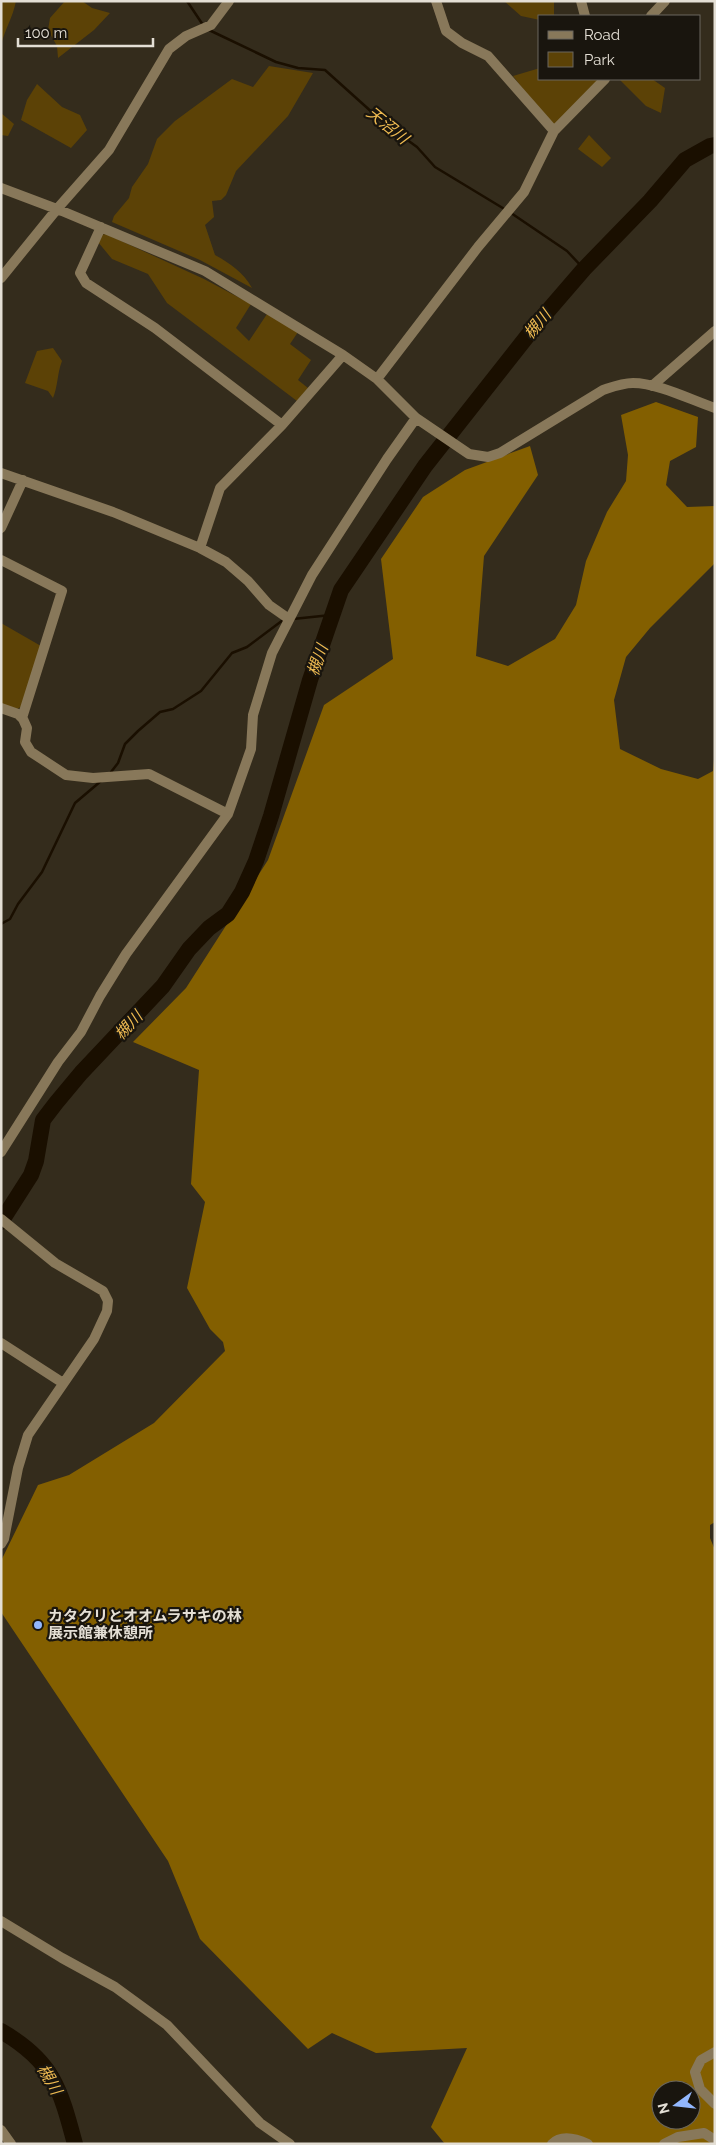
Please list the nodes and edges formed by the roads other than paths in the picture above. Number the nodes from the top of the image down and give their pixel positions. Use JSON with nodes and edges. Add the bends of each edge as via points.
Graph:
{"nodes":[{"id":1,"x":229,"y":1,"type":"edge"},
{"id":2,"x":436,"y":1,"type":"edge"},
{"id":3,"x":581,"y":1,"type":"edge"},
{"id":4,"x":665,"y":1,"type":"edge"},
{"id":5,"x":585,"y":15,"type":"edge"},
{"id":6,"x":652,"y":15,"type":"edge"},
{"id":7,"x":604,"y":80,"type":"edge"},
{"id":8,"x":554,"y":131,"type":"junction"},
{"id":9,"x":1,"y":188,"type":"edge"},
{"id":10,"x":57,"y":209,"type":"junction"},
{"id":11,"x":101,"y":227,"type":"junction"},
{"id":12,"x":1,"y":278,"type":"edge"},
{"id":13,"x":715,"y":331,"type":"edge"},
{"id":14,"x":343,"y":355,"type":"junction"},
{"id":15,"x":377,"y":378,"type":"junction"},
{"id":16,"x":652,"y":386,"type":"junction"},
{"id":17,"x":715,"y":408,"type":"edge"},
{"id":18,"x":418,"y":419,"type":"junction"},
{"id":19,"x":282,"y":424,"type":"junction"},
{"id":20,"x":1,"y":474,"type":"edge"},
{"id":21,"x":23,"y":480,"type":"junction"},
{"id":22,"x":1,"y":528,"type":"edge"},
{"id":23,"x":200,"y":548,"type":"junction"},
{"id":24,"x":1,"y":560,"type":"edge"},
{"id":25,"x":290,"y":619,"type":"junction"},
{"id":26,"x":1,"y":708,"type":"edge"},
{"id":27,"x":22,"y":718,"type":"junction"},
{"id":28,"x":228,"y":814,"type":"junction"},
{"id":29,"x":1,"y":1152,"type":"edge"},
{"id":30,"x":1,"y":1219,"type":"edge"},
{"id":31,"x":1,"y":1343,"type":"edge"},
{"id":32,"x":63,"y":1383,"type":"junction"},
{"id":33,"x":1,"y":1544,"type":"edge"},
{"id":34,"x":1,"y":1921,"type":"edge"},
{"id":35,"x":715,"y":2052,"type":"edge"},
{"id":36,"x":715,"y":2104,"type":"edge"},
{"id":37,"x":1,"y":2130,"type":"edge"},
{"id":38,"x":715,"y":2140,"type":"edge"},
{"id":39,"x":11,"y":2144,"type":"edge"},
{"id":40,"x":290,"y":2144,"type":"edge"},
{"id":41,"x":552,"y":2144,"type":"edge"},
{"id":42,"x":588,"y":2144,"type":"edge"},
{"id":43,"x":664,"y":2144,"type":"edge"}],
"edges":[{"from":1,"to":10,"type":"street","via":[[211,25],[186,36],[169,49],[109,150]]},
{"from":2,"to":8,"type":"street","via":[[446,31],[488,56]]},
{"from":3,"to":5,"type":"street"},
{"from":4,"to":6,"type":"street"},
{"from":7,"to":8,"type":"street"},
{"from":8,"to":15,"type":"street","via":[[524,192]]},
{"from":9,"to":10,"type":"street"},
{"from":10,"to":11,"type":"street"},
{"from":10,"to":12,"type":"street"},
{"from":11,"to":14,"type":"street","via":[[205,271]]},
{"from":11,"to":19,"type":"street","via":[[80,273],[86,283],[155,328]]},
{"from":13,"to":16,"type":"street"},
{"from":14,"to":15,"type":"street"},
{"from":14,"to":19,"type":"street"},
{"from":15,"to":18,"type":"street"},
{"from":16,"to":17,"type":"street"},
{"from":16,"to":18,"type":"street","via":[[633,383],[603,390],[488,457],[467,452]]},
{"from":18,"to":25,"type":"street","via":[[387,459],[312,575]]},
{"from":19,"to":23,"type":"street","via":[[220,488]]},
{"from":20,"to":21,"type":"street"},
{"from":21,"to":22,"type":"street"},
{"from":21,"to":23,"type":"street"},
{"from":23,"to":25,"type":"street","via":[[226,562],[269,605]]},
{"from":24,"to":27,"type":"street","via":[[62,591]]},
{"from":25,"to":28,"type":"street","via":[[265,674],[253,715],[251,750]]},
{"from":26,"to":27,"type":"street"},
{"from":27,"to":28,"type":"street","via":[[27,728],[25,742],[30,752],[66,775],[149,774]]},
{"from":28,"to":29,"type":"street","via":[[126,954],[81,1032]]},
{"from":30,"to":32,"type":"street","via":[[55,1262],[103,1291],[108,1302],[94,1339]]},
{"from":31,"to":32,"type":"street"},
{"from":32,"to":33,"type":"street","via":[[28,1436]]},
{"from":34,"to":40,"type":"street","via":[[115,1987],[167,2025],[260,2123]]},
{"from":35,"to":36,"type":"street","via":[[701,2060],[695,2072],[700,2089]]},
{"from":37,"to":39,"type":"street"},
{"from":38,"to":43,"type":"street","via":[[704,2133]]},
{"from":41,"to":42,"type":"street","via":[[564,2138],[575,2138]]}]}
